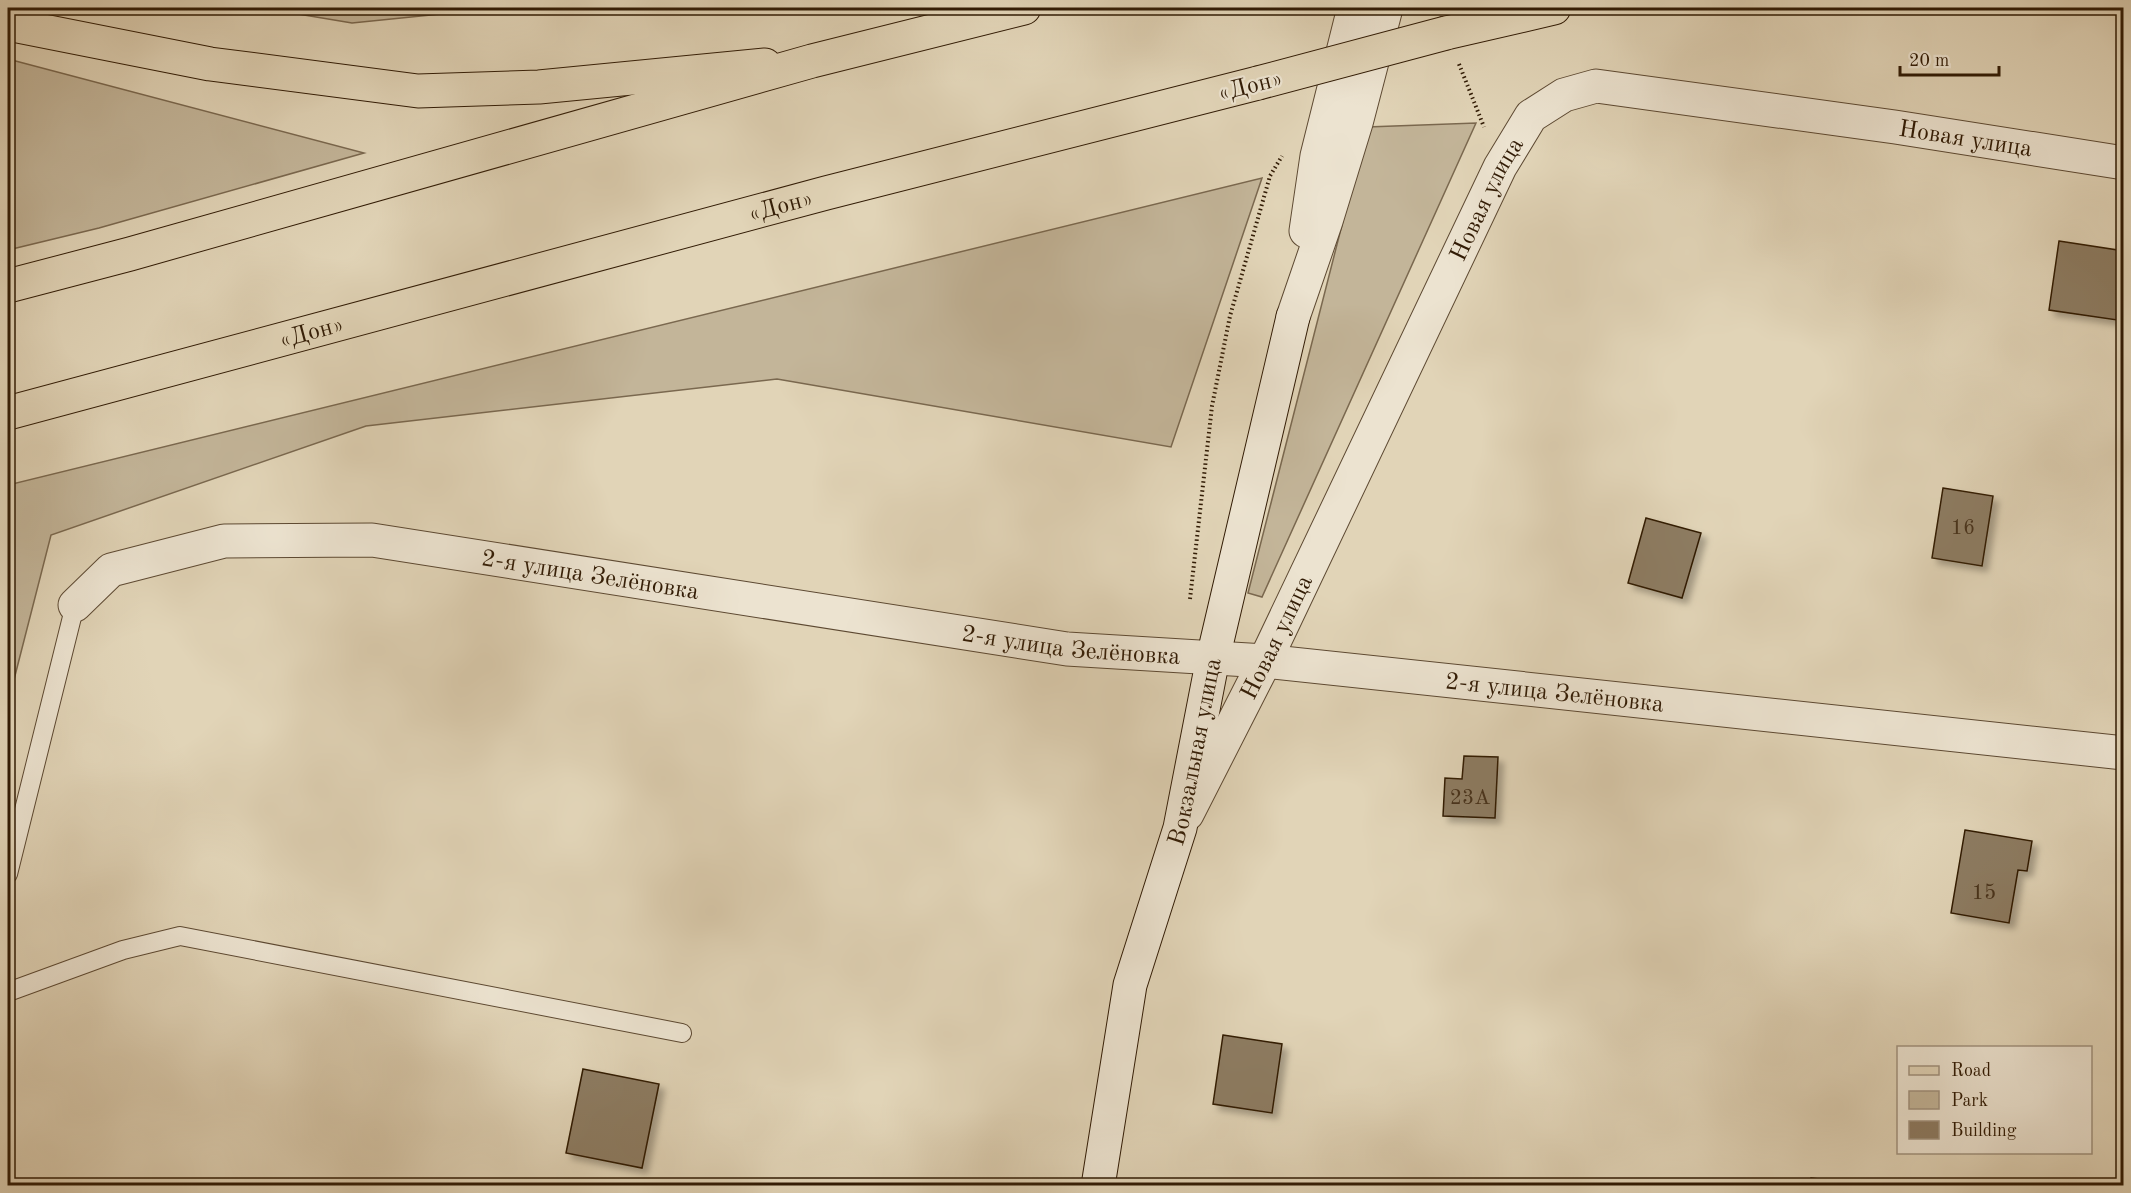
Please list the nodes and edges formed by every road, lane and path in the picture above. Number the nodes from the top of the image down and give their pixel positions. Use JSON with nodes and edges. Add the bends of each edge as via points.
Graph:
{"nodes":[{"id":1,"x":1024,"y":8,"type":"edge"},
{"id":2,"x":1354,"y":8,"type":"edge"},
{"id":3,"x":1386,"y":8,"type":"edge"},
{"id":4,"x":1554,"y":8,"type":"edge"},
{"id":5,"x":8,"y":24,"type":"edge"},
{"id":6,"x":1446,"y":33,"type":"junction"},
{"id":7,"x":812,"y":61,"type":"junction"},
{"id":8,"x":1287,"y":148,"type":"dead end"},
{"id":9,"x":2124,"y":163,"type":"edge"},
{"id":10,"x":1500,"y":167,"type":"junction"},
{"id":11,"x":8,"y":286,"type":"edge"},
{"id":12,"x":1293,"y":317,"type":"junction"},
{"id":13,"x":8,"y":413,"type":"edge"},
{"id":14,"x":75,"y":605,"type":"joint"},
{"id":15,"x":1189,"y":605,"type":"dead end"},
{"id":16,"x":1213,"y":658,"type":"junction"},
{"id":17,"x":1265,"y":661,"type":"junction"},
{"id":18,"x":2124,"y":753,"type":"edge"},
{"id":19,"x":1180,"y":828,"type":"junction"},
{"id":20,"x":8,"y":874,"type":"edge"},
{"id":21,"x":8,"y":992,"type":"edge"},
{"id":22,"x":682,"y":1033,"type":"dead end"},
{"id":23,"x":1098,"y":1185,"type":"edge"}],
"edges":[{"from":1,"to":7,"type":"main road"},
{"from":2,"to":12,"type":"street","via":[[1317,156]]},
{"from":3,"to":12,"type":"street","via":[[1356,123]]},
{"from":4,"to":6,"type":"main road","name":"«Дон»"},
{"from":5,"to":7,"type":"main road","via":[[210,64],[418,91],[539,87]]},
{"from":6,"to":10,"type":"path"},
{"from":6,"to":13,"type":"main road","name":"«Дон»","bridge":true,"via":[[815,196]]},
{"from":7,"to":11,"type":"main road"},
{"from":8,"to":15,"type":"path","via":[[1270,176],[1228,328],[1212,406]]},
{"from":9,"to":10,"type":"street","name":"Новая улица","via":[[1596,86],[1564,95],[1532,116]]},
{"from":10,"to":17,"type":"street","name":"Новая улица"},
{"from":12,"to":16,"type":"street","name":"Вокзальная улица"},
{"from":14,"to":16,"type":"street","name":"2-я улица Зелёновка","via":[[111,570],[224,541],[372,540],[1067,649]]},
{"from":14,"to":20,"type":"lane"},
{"from":16,"to":17,"type":"street","name":"2-я улица Зелёновка"},
{"from":16,"to":19,"type":"street","name":"Вокзальная улица"},
{"from":17,"to":18,"type":"street","name":"2-я улица Зелёновка"},
{"from":17,"to":19,"type":"street","name":"Новая улица"},
{"from":19,"to":23,"type":"street","name":"Вокзальная улица","via":[[1130,985]]},
{"from":21,"to":22,"type":"lane","via":[[123,951],[180,936]]}]}
